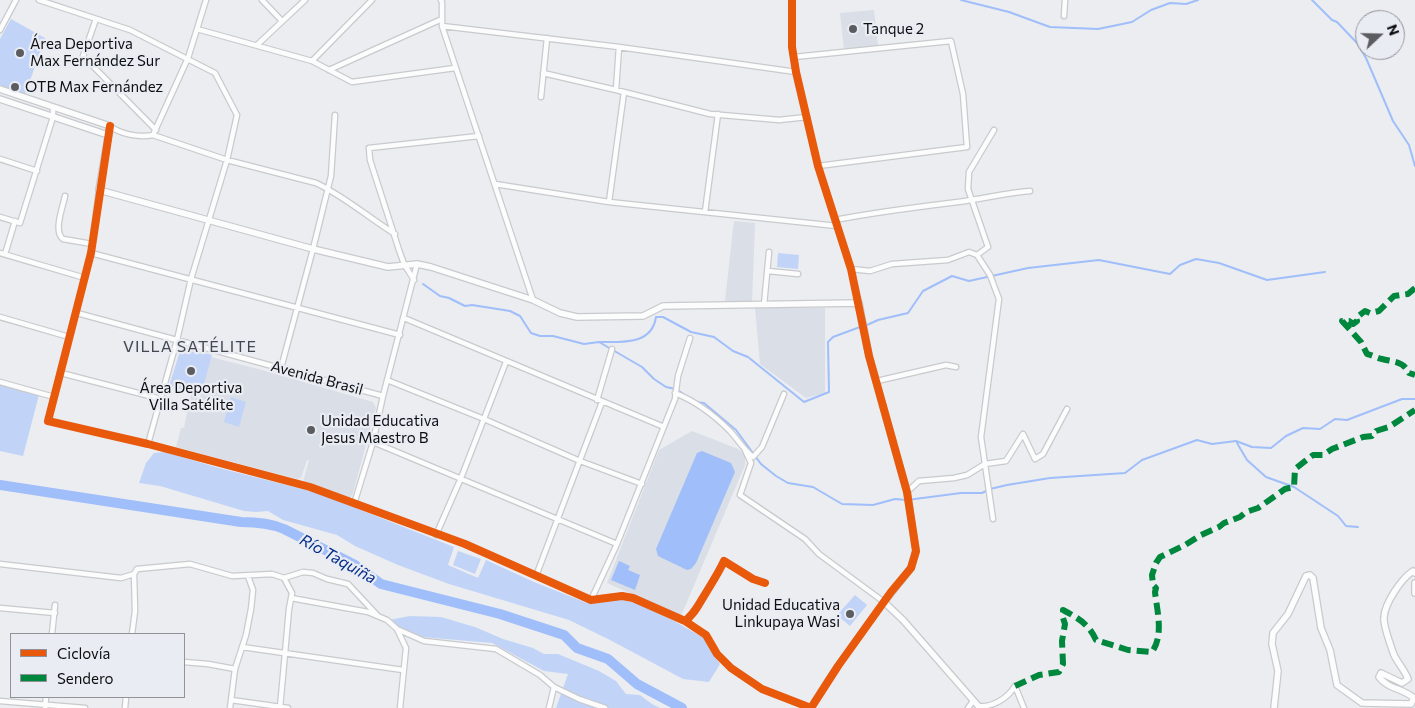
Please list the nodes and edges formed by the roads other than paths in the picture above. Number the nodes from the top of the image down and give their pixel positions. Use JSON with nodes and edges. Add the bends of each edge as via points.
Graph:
{"nodes":[{"id":1,"x":16,"y":0,"type":"edge"},
{"id":2,"x":39,"y":0,"type":"edge"},
{"id":3,"x":206,"y":0,"type":"edge"},
{"id":4,"x":262,"y":0,"type":"edge"},
{"id":5,"x":305,"y":0,"type":"edge"},
{"id":6,"x":372,"y":0,"type":"edge"},
{"id":7,"x":441,"y":0,"type":"edge"},
{"id":8,"x":792,"y":0,"type":"edge"},
{"id":9,"x":1065,"y":0,"type":"edge"},
{"id":10,"x":1064,"y":16,"type":"dead end"},
{"id":11,"x":96,"y":20,"type":"junction"},
{"id":12,"x":442,"y":20,"type":"junction"},
{"id":13,"x":282,"y":21,"type":"junction"},
{"id":14,"x":442,"y":26,"type":"junction"},
{"id":15,"x":197,"y":29,"type":"junction"},
{"id":16,"x":0,"y":30,"type":"edge"},
{"id":17,"x":547,"y":38,"type":"junction"},
{"id":18,"x":257,"y":45,"type":"junction"},
{"id":19,"x":619,"y":47,"type":"junction"},
{"id":20,"x":794,"y":57,"type":"junction"},
{"id":21,"x":188,"y":58,"type":"junction"},
{"id":22,"x":312,"y":61,"type":"junction"},
{"id":23,"x":455,"y":68,"type":"junction"},
{"id":24,"x":329,"y":70,"type":"junction"},
{"id":25,"x":796,"y":72,"type":"junction"},
{"id":26,"x":543,"y":73,"type":"junction"},
{"id":27,"x":0,"y":89,"type":"edge"},
{"id":28,"x":616,"y":90,"type":"junction"},
{"id":29,"x":624,"y":92,"type":"junction"},
{"id":30,"x":541,"y":98,"type":"dead end"},
{"id":31,"x":0,"y":99,"type":"edge"},
{"id":32,"x":53,"y":107,"type":"junction"},
{"id":33,"x":335,"y":114,"type":"dead end"},
{"id":34,"x":718,"y":114,"type":"junction"},
{"id":35,"x":53,"y":117,"type":"junction"},
{"id":36,"x":807,"y":117,"type":"junction"},
{"id":37,"x":110,"y":126,"type":"junction"},
{"id":38,"x":156,"y":130,"type":"junction"},
{"id":39,"x":994,"y":130,"type":"dead end"},
{"id":40,"x":108,"y":135,"type":"junction"},
{"id":41,"x":153,"y":135,"type":"junction"},
{"id":42,"x":479,"y":136,"type":"junction"},
{"id":43,"x":0,"y":159,"type":"edge"},
{"id":44,"x":227,"y":160,"type":"junction"},
{"id":45,"x":818,"y":166,"type":"junction"},
{"id":46,"x":36,"y":171,"type":"junction"},
{"id":47,"x":495,"y":184,"type":"junction"},
{"id":48,"x":328,"y":188,"type":"junction"},
{"id":49,"x":99,"y":190,"type":"junction"},
{"id":50,"x":1030,"y":191,"type":"dead end"},
{"id":51,"x":65,"y":196,"type":"dead end"},
{"id":52,"x":972,"y":200,"type":"junction"},
{"id":53,"x":609,"y":202,"type":"junction"},
{"id":54,"x":705,"y":212,"type":"junction"},
{"id":55,"x":0,"y":217,"type":"edge"},
{"id":56,"x":210,"y":220,"type":"junction"},
{"id":57,"x":835,"y":220,"type":"junction"},
{"id":58,"x":15,"y":222,"type":"junction"},
{"id":59,"x":837,"y":226,"type":"junction"},
{"id":60,"x":395,"y":234,"type":"junction"},
{"id":61,"x":92,"y":244,"type":"junction"},
{"id":62,"x":313,"y":249,"type":"junction"},
{"id":63,"x":769,"y":252,"type":"dead end"},
{"id":64,"x":91,"y":253,"type":"junction"},
{"id":65,"x":2,"y":254,"type":"edge"},
{"id":66,"x":977,"y":255,"type":"junction"},
{"id":67,"x":404,"y":264,"type":"junction"},
{"id":68,"x":417,"y":264,"type":"junction"},
{"id":69,"x":851,"y":269,"type":"junction"},
{"id":70,"x":768,"y":271,"type":"junction"},
{"id":71,"x":798,"y":274,"type":"dead end"},
{"id":72,"x":85,"y":278,"type":"junction"},
{"id":73,"x":191,"y":279,"type":"junction"},
{"id":74,"x":414,"y":280,"type":"junction"},
{"id":75,"x":533,"y":300,"type":"junction"},
{"id":76,"x":859,"y":303,"type":"junction"},
{"id":77,"x":764,"y":305,"type":"junction"},
{"id":78,"x":296,"y":307,"type":"junction"},
{"id":79,"x":77,"y":313,"type":"junction"},
{"id":80,"x":0,"y":317,"type":"edge"},
{"id":81,"x":404,"y":318,"type":"junction"},
{"id":82,"x":400,"y":335,"type":"junction"},
{"id":83,"x":70,"y":337,"type":"junction"},
{"id":84,"x":690,"y":338,"type":"dead end"},
{"id":85,"x":177,"y":340,"type":"junction"},
{"id":86,"x":612,"y":349,"type":"dead end"},
{"id":87,"x":506,"y":362,"type":"junction"},
{"id":88,"x":956,"y":367,"type":"dead end"},
{"id":89,"x":280,"y":368,"type":"junction"},
{"id":90,"x":61,"y":373,"type":"junction"},
{"id":91,"x":387,"y":380,"type":"junction"},
{"id":92,"x":877,"y":381,"type":"junction"},
{"id":93,"x":0,"y":382,"type":"edge"},
{"id":94,"x":675,"y":393,"type":"junction"},
{"id":95,"x":784,"y":394,"type":"dead end"},
{"id":96,"x":383,"y":396,"type":"junction"},
{"id":97,"x":54,"y":397,"type":"junction"},
{"id":98,"x":161,"y":399,"type":"junction"},
{"id":99,"x":596,"y":400,"type":"junction"},
{"id":100,"x":602,"y":402,"type":"junction"},
{"id":101,"x":1067,"y":409,"type":"dead end"},
{"id":102,"x":484,"y":419,"type":"junction"},
{"id":103,"x":664,"y":428,"type":"junction"},
{"id":104,"x":373,"y":442,"type":"junction"},
{"id":105,"x":148,"y":444,"type":"junction"},
{"id":106,"x":745,"y":450,"type":"junction"},
{"id":107,"x":580,"y":461,"type":"junction"},
{"id":108,"x":985,"y":464,"type":"junction"},
{"id":109,"x":461,"y":478,"type":"junction"},
{"id":110,"x":642,"y":484,"type":"junction"},
{"id":111,"x":907,"y":492,"type":"junction"},
{"id":112,"x":354,"y":504,"type":"junction"},
{"id":113,"x":559,"y":518,"type":"junction"},
{"id":114,"x":993,"y":519,"type":"dead end"},
{"id":115,"x":436,"y":535,"type":"junction"},
{"id":116,"x":617,"y":544,"type":"junction"},
{"id":117,"x":0,"y":564,"type":"edge"},
{"id":118,"x":1415,"y":573,"type":"edge"},
{"id":119,"x":134,"y":574,"type":"junction"},
{"id":120,"x":248,"y":576,"type":"junction"},
{"id":121,"x":536,"y":576,"type":"junction"},
{"id":122,"x":284,"y":578,"type":"junction"},
{"id":123,"x":765,"y":583,"type":"dead end"},
{"id":124,"x":1415,"y":583,"type":"edge"},
{"id":125,"x":1415,"y":593,"type":"edge"},
{"id":126,"x":291,"y":598,"type":"junction"},
{"id":127,"x":591,"y":600,"type":"junction"},
{"id":128,"x":884,"y":602,"type":"junction"},
{"id":129,"x":56,"y":605,"type":"dead end"},
{"id":130,"x":0,"y":608,"type":"edge"},
{"id":131,"x":55,"y":613,"type":"junction"},
{"id":132,"x":379,"y":617,"type":"junction"},
{"id":133,"x":685,"y":622,"type":"junction"},
{"id":134,"x":397,"y":629,"type":"junction"},
{"id":135,"x":52,"y":633,"type":"edge"},
{"id":136,"x":132,"y":633,"type":"edge"},
{"id":137,"x":242,"y":647,"type":"junction"},
{"id":138,"x":284,"y":654,"type":"junction"},
{"id":139,"x":185,"y":662,"type":"edge"},
{"id":140,"x":235,"y":669,"type":"junction"},
{"id":141,"x":403,"y":670,"type":"junction"},
{"id":142,"x":554,"y":687,"type":"junction"},
{"id":143,"x":231,"y":700,"type":"junction"},
{"id":144,"x":0,"y":701,"type":"edge"},
{"id":145,"x":977,"y":705,"type":"edge"},
{"id":146,"x":45,"y":706,"type":"edge"},
{"id":147,"x":85,"y":708,"type":"edge"},
{"id":148,"x":230,"y":708,"type":"edge"},
{"id":149,"x":280,"y":708,"type":"edge"},
{"id":150,"x":288,"y":708,"type":"edge"},
{"id":151,"x":400,"y":708,"type":"edge"},
{"id":152,"x":549,"y":708,"type":"edge"},
{"id":153,"x":605,"y":708,"type":"edge"},
{"id":154,"x":968,"y":708,"type":"edge"},
{"id":155,"x":1024,"y":708,"type":"edge"},
{"id":156,"x":1274,"y":708,"type":"edge"}],
"edges":[{"from":1,"to":16,"type":"street"},
{"from":2,"to":11,"type":"street"},
{"from":3,"to":15,"type":"street"},
{"from":4,"to":13,"type":"street"},
{"from":5,"to":13,"type":"street"},
{"from":6,"to":22,"type":"street"},
{"from":7,"to":12,"type":"street"},
{"from":8,"to":20,"type":"street"},
{"from":9,"to":10,"type":"street"},
{"from":11,"to":21,"type":"street","via":[[130,30]]},
{"from":11,"to":38,"type":"street","via":[[83,56]]},
{"from":12,"to":14,"type":"street"},
{"from":12,"to":24,"type":"street"},
{"from":13,"to":18,"type":"street"},
{"from":14,"to":17,"type":"street"},
{"from":14,"to":23,"type":"street"},
{"from":15,"to":18,"type":"street"},
{"from":15,"to":21,"type":"street"},
{"from":17,"to":19,"type":"street"},
{"from":17,"to":26,"type":"street"},
{"from":18,"to":22,"type":"street"},
{"from":19,"to":25,"type":"street"},
{"from":19,"to":28,"type":"street"},
{"from":20,"to":25,"type":"street"},
{"from":20,"to":45,"type":"street","via":[[951,41],[963,94],[967,147]]},
{"from":21,"to":38,"type":"street"},
{"from":21,"to":44,"type":"street","via":[[215,73],[237,115]]},
{"from":22,"to":24,"type":"street"},
{"from":23,"to":24,"type":"street","via":[[352,82]]},
{"from":23,"to":42,"type":"street"},
{"from":25,"to":36,"type":"street"},
{"from":26,"to":28,"type":"street"},
{"from":26,"to":30,"type":"street"},
{"from":27,"to":32,"type":"street"},
{"from":28,"to":29,"type":"street"},
{"from":29,"to":34,"type":"street"},
{"from":29,"to":53,"type":"street"},
{"from":31,"to":35,"type":"street"},
{"from":32,"to":35,"type":"street"},
{"from":32,"to":37,"type":"street"},
{"from":33,"to":48,"type":"street"},
{"from":34,"to":36,"type":"street","via":[[779,120]]},
{"from":34,"to":54,"type":"street"},
{"from":35,"to":40,"type":"street"},
{"from":35,"to":46,"type":"street"},
{"from":36,"to":45,"type":"street"},
{"from":37,"to":40,"type":"street"},
{"from":37,"to":41,"type":"street","via":[[124,133]]},
{"from":38,"to":41,"type":"street"},
{"from":39,"to":52,"type":"street","via":[[968,172]]},
{"from":40,"to":49,"type":"street"},
{"from":41,"to":44,"type":"street"},
{"from":42,"to":47,"type":"street"},
{"from":42,"to":60,"type":"street","via":[[369,148],[370,160]]},
{"from":43,"to":46,"type":"street"},
{"from":44,"to":48,"type":"street"},
{"from":44,"to":56,"type":"street"},
{"from":45,"to":57,"type":"street"},
{"from":46,"to":58,"type":"street","via":[[20,223]]},
{"from":47,"to":53,"type":"street"},
{"from":47,"to":75,"type":"street"},
{"from":48,"to":60,"type":"street"},
{"from":48,"to":62,"type":"street"},
{"from":49,"to":56,"type":"street"},
{"from":49,"to":61,"type":"street"},
{"from":50,"to":52,"type":"street"},
{"from":51,"to":61,"type":"street","via":[[58,230],[60,236]]},
{"from":52,"to":57,"type":"street"},
{"from":52,"to":66,"type":"street","via":[[988,247]]},
{"from":53,"to":54,"type":"street"},
{"from":54,"to":59,"type":"street"},
{"from":55,"to":58,"type":"street"},
{"from":56,"to":62,"type":"street"},
{"from":56,"to":73,"type":"street"},
{"from":57,"to":59,"type":"street"},
{"from":58,"to":65,"type":"street"},
{"from":59,"to":69,"type":"street"},
{"from":60,"to":67,"type":"street"},
{"from":61,"to":64,"type":"street"},
{"from":62,"to":67,"type":"street","via":[[388,267]]},
{"from":62,"to":78,"type":"street"},
{"from":63,"to":70,"type":"street"},
{"from":64,"to":72,"type":"street"},
{"from":64,"to":73,"type":"street"},
{"from":65,"to":72,"type":"street"},
{"from":66,"to":69,"type":"street","via":[[968,252],[948,260],[892,264],[870,271]]},
{"from":66,"to":108,"type":"street","via":[[999,298],[981,437]]},
{"from":67,"to":68,"type":"street"},
{"from":67,"to":74,"type":"street"},
{"from":68,"to":74,"type":"street"},
{"from":68,"to":75,"type":"street"},
{"from":69,"to":76,"type":"street"},
{"from":70,"to":71,"type":"street"},
{"from":70,"to":77,"type":"street"},
{"from":72,"to":79,"type":"street"},
{"from":73,"to":78,"type":"street"},
{"from":73,"to":85,"type":"street"},
{"from":74,"to":81,"type":"street"},
{"from":75,"to":77,"type":"street","via":[[577,317],[643,316],[664,306]]},
{"from":76,"to":77,"type":"street"},
{"from":76,"to":92,"type":"street"},
{"from":78,"to":82,"type":"street"},
{"from":78,"to":89,"type":"street"},
{"from":79,"to":83,"type":"street"},
{"from":79,"to":85,"type":"street","name":"Avenida Brasil"},
{"from":80,"to":83,"type":"street"},
{"from":81,"to":82,"type":"street"},
{"from":81,"to":87,"type":"street"},
{"from":82,"to":91,"type":"street"},
{"from":83,"to":90,"type":"street"},
{"from":84,"to":94,"type":"street"},
{"from":85,"to":89,"type":"street","name":"Avenida Brasil"},
{"from":85,"to":98,"type":"street"},
{"from":86,"to":99,"type":"street"},
{"from":87,"to":99,"type":"street"},
{"from":87,"to":102,"type":"street"},
{"from":88,"to":92,"type":"street","via":[[946,365]]},
{"from":89,"to":96,"type":"street","name":"Avenida Brasil"},
{"from":90,"to":97,"type":"street"},
{"from":90,"to":98,"type":"street"},
{"from":91,"to":96,"type":"street"},
{"from":91,"to":102,"type":"street"},
{"from":92,"to":111,"type":"street"},
{"from":93,"to":97,"type":"street"},
{"from":94,"to":103,"type":"street"},
{"from":94,"to":106,"type":"street","via":[[712,415]]},
{"from":95,"to":106,"type":"street","via":[[758,454],[753,457]]},
{"from":96,"to":104,"type":"street"},
{"from":97,"to":105,"type":"street","via":[[48,421]]},
{"from":98,"to":105,"type":"street"},
{"from":99,"to":100,"type":"street"},
{"from":100,"to":103,"type":"street"},
{"from":100,"to":107,"type":"street"},
{"from":101,"to":108,"type":"street","via":[[1043,454],[1035,459],[1023,434],[1006,461]]},
{"from":102,"to":107,"type":"street"},
{"from":102,"to":109,"type":"street"},
{"from":103,"to":110,"type":"street"},
{"from":104,"to":109,"type":"street"},
{"from":104,"to":112,"type":"street"},
{"from":105,"to":112,"type":"street","via":[[310,487]]},
{"from":106,"to":128,"type":"street","via":[[751,463],[740,495],[806,538],[819,554]]},
{"from":107,"to":110,"type":"street"},
{"from":107,"to":113,"type":"street"},
{"from":108,"to":111,"type":"street","via":[[967,475],[919,481]]},
{"from":108,"to":114,"type":"street"},
{"from":109,"to":113,"type":"street"},
{"from":109,"to":115,"type":"street"},
{"from":110,"to":116,"type":"street"},
{"from":111,"to":128,"type":"street","via":[[916,551],[912,568]]},
{"from":112,"to":115,"type":"street"},
{"from":113,"to":116,"type":"street"},
{"from":113,"to":121,"type":"street"},
{"from":115,"to":121,"type":"street","via":[[465,544]]},
{"from":116,"to":127,"type":"street"},
{"from":117,"to":119,"type":"street","via":[[121,578]]},
{"from":118,"to":156,"type":"street","via":[[1406,576],[1392,595],[1384,617],[1395,656],[1408,679],[1402,682],[1381,672],[1378,676],[1384,684],[1414,698],[1411,704],[1362,703],[1337,685],[1310,575],[1306,576],[1288,614],[1273,633],[1278,671]]},
{"from":119,"to":120,"type":"street","via":[[137,570],[190,564],[232,576]]},
{"from":119,"to":136,"type":"street"},
{"from":120,"to":122,"type":"street","via":[[272,574]]},
{"from":120,"to":137,"type":"street","via":[[253,595]]},
{"from":121,"to":127,"type":"street"},
{"from":122,"to":126,"type":"street"},
{"from":122,"to":132,"type":"street","via":[[303,572],[348,584]]},
{"from":123,"to":133,"type":"street","via":[[724,561],[696,612]]},
{"from":124,"to":125,"type":"street"},
{"from":126,"to":132,"type":"street","via":[[368,612]]},
{"from":126,"to":138,"type":"street"},
{"from":127,"to":133,"type":"street","via":[[622,596],[633,598]]},
{"from":128,"to":133,"type":"street","via":[[811,708],[762,689],[717,654],[706,635]]},
{"from":128,"to":145,"type":"street"},
{"from":129,"to":131,"type":"street"},
{"from":130,"to":131,"type":"street"},
{"from":131,"to":135,"type":"street"},
{"from":132,"to":134,"type":"street"},
{"from":134,"to":141,"type":"street","via":[[406,648]]},
{"from":134,"to":142,"type":"street","via":[[424,641],[496,649]]},
{"from":137,"to":138,"type":"street"},
{"from":137,"to":140,"type":"street"},
{"from":138,"to":141,"type":"street"},
{"from":138,"to":149,"type":"street"},
{"from":139,"to":140,"type":"street"},
{"from":140,"to":143,"type":"street"},
{"from":141,"to":151,"type":"street"},
{"from":142,"to":152,"type":"street"},
{"from":142,"to":153,"type":"street","via":[[579,700]]},
{"from":143,"to":148,"type":"street"},
{"from":143,"to":149,"type":"street"},
{"from":144,"to":146,"type":"street"},
{"from":145,"to":154,"type":"street"},
{"from":145,"to":155,"type":"street","via":[[992,706],[1016,686]]},
{"from":146,"to":147,"type":"street"},
{"from":149,"to":150,"type":"street"}]}
